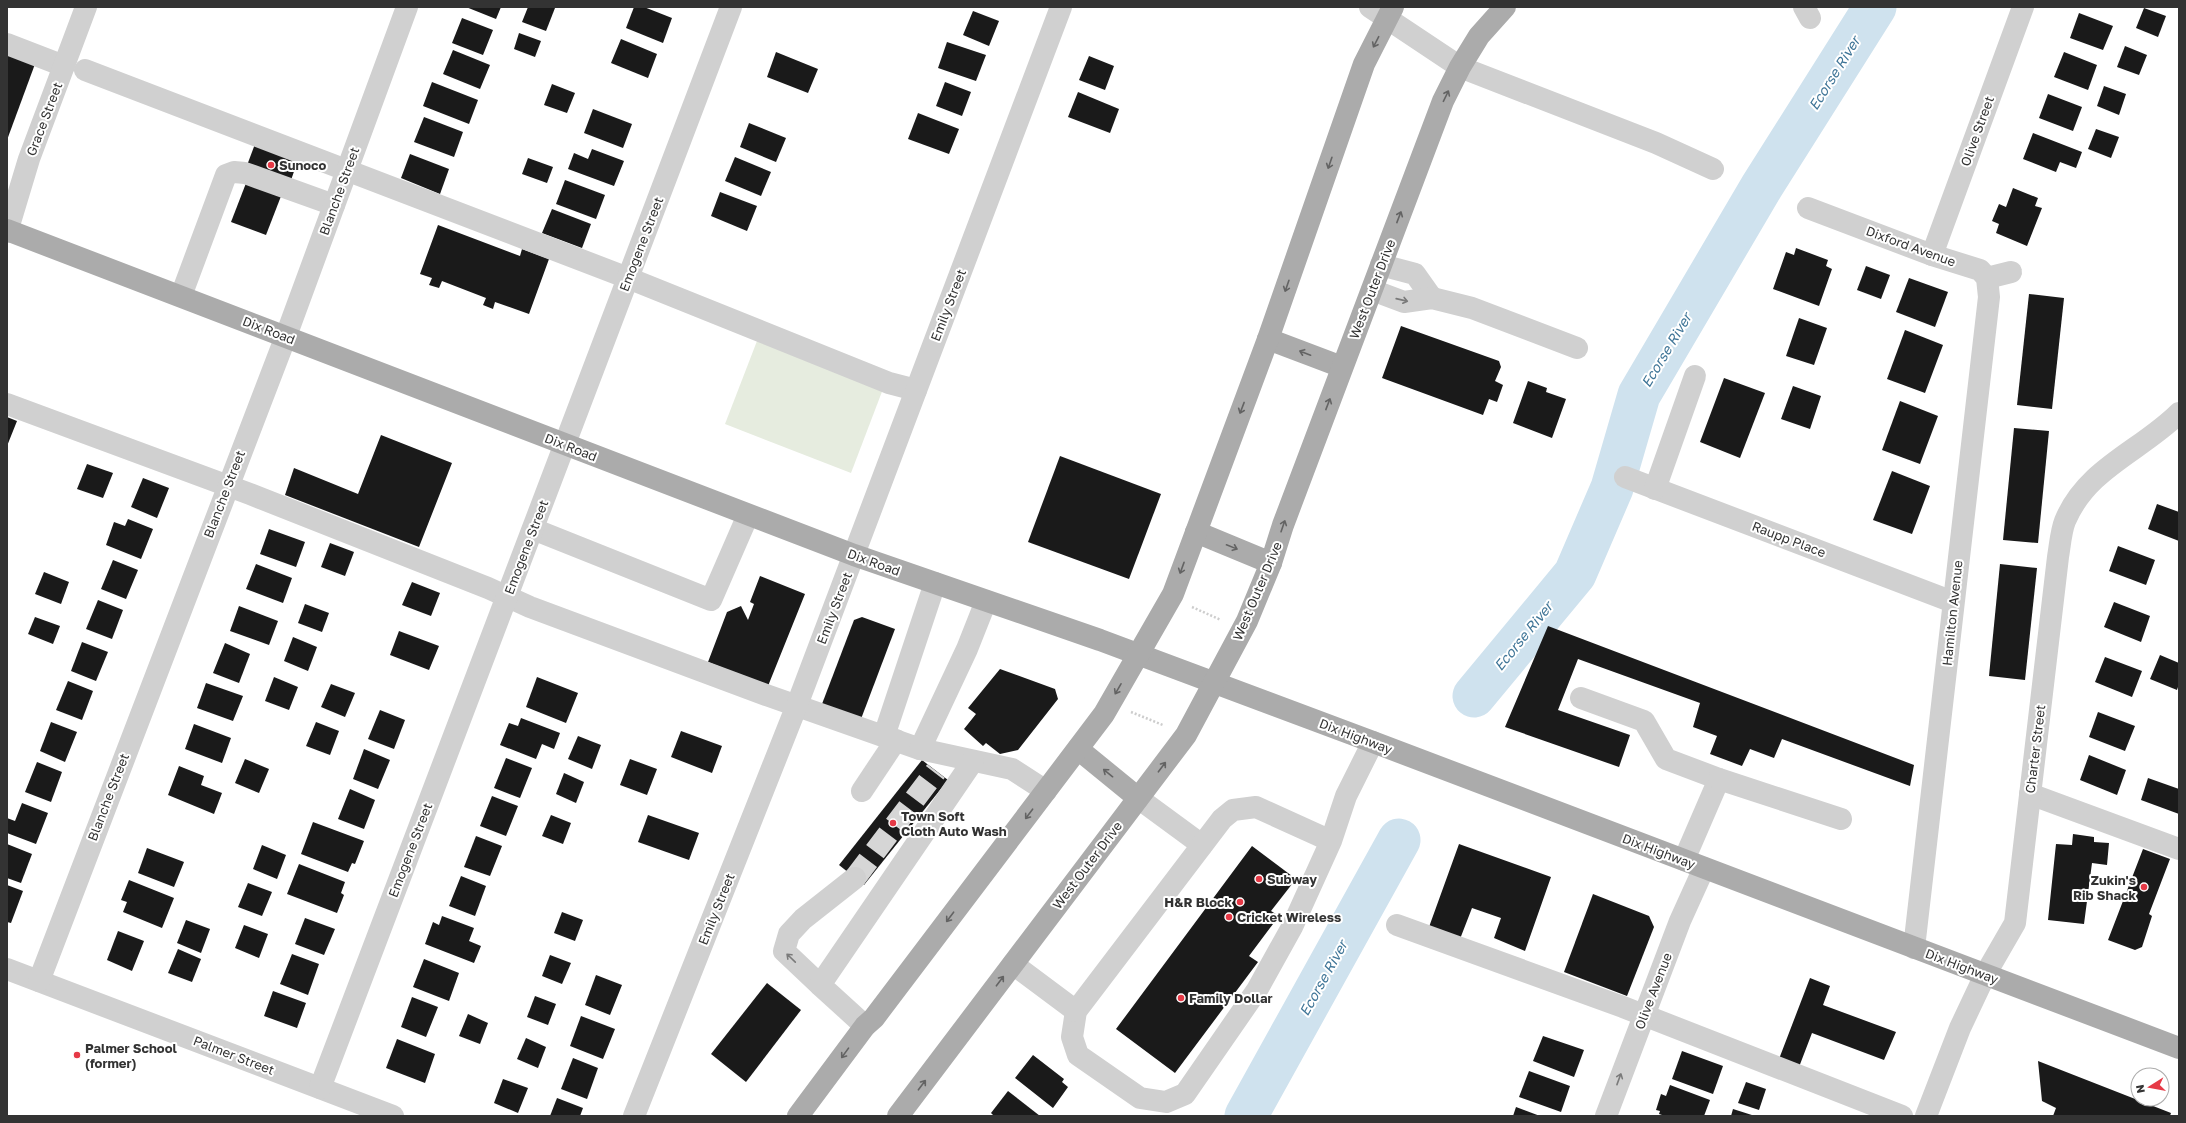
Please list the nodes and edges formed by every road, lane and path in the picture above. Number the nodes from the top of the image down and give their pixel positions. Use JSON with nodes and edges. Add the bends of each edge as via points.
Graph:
{"nodes":[{"id":1,"x":86,"y":7,"type":"edge"},
{"id":2,"x":407,"y":7,"type":"edge"},
{"id":3,"x":731,"y":7,"type":"edge"},
{"id":4,"x":1061,"y":7,"type":"edge"},
{"id":5,"x":1505,"y":7,"type":"edge"},
{"id":6,"x":2023,"y":7,"type":"edge"},
{"id":7,"x":1383,"y":11,"type":"edge"},
{"id":8,"x":7,"y":44,"type":"edge"},
{"id":9,"x":1460,"y":66,"type":"junction"},
{"id":10,"x":74,"y":68,"type":"junction"},
{"id":11,"x":1713,"y":169,"type":"dead end"},
{"id":12,"x":347,"y":170,"type":"junction"},
{"id":13,"x":334,"y":205,"type":"junction"},
{"id":14,"x":1808,"y":208,"type":"dead end"},
{"id":15,"x":7,"y":231,"type":"edge"},
{"id":16,"x":1932,"y":254,"type":"junction"},
{"id":17,"x":1381,"y":265,"type":"junction"},
{"id":18,"x":2011,"y":272,"type":"dead end"},
{"id":19,"x":628,"y":278,"type":"junction"},
{"id":20,"x":1987,"y":278,"type":"junction"},
{"id":21,"x":1372,"y":290,"type":"junction"},
{"id":22,"x":181,"y":296,"type":"junction"},
{"id":23,"x":1432,"y":298,"type":"junction"},
{"id":24,"x":286,"y":336,"type":"junction"},
{"id":25,"x":1268,"y":339,"type":"junction"},
{"id":26,"x":1577,"y":348,"type":"dead end"},
{"id":27,"x":1342,"y":368,"type":"junction"},
{"id":28,"x":1695,"y":376,"type":"dead end"},
{"id":29,"x":916,"y":390,"type":"junction"},
{"id":30,"x":7,"y":404,"type":"edge"},
{"id":31,"x":2179,"y":414,"type":"edge"},
{"id":32,"x":565,"y":445,"type":"junction"},
{"id":33,"x":1625,"y":477,"type":"dead end"},
{"id":34,"x":227,"y":486,"type":"junction"},
{"id":35,"x":1655,"y":489,"type":"junction"},
{"id":36,"x":748,"y":515,"type":"junction"},
{"id":37,"x":533,"y":529,"type":"junction"},
{"id":38,"x":1196,"y":532,"type":"junction"},
{"id":39,"x":854,"y":555,"type":"junction"},
{"id":40,"x":1271,"y":563,"type":"junction"},
{"id":41,"x":935,"y":584,"type":"junction"},
{"id":42,"x":507,"y":597,"type":"junction"},
{"id":43,"x":986,"y":601,"type":"junction"},
{"id":44,"x":1953,"y":602,"type":"junction"},
{"id":45,"x":1185,"y":604,"type":"dead end"},
{"id":46,"x":1221,"y":620,"type":"dead end"},
{"id":47,"x":1138,"y":655,"type":"junction"},
{"id":48,"x":1214,"y":683,"type":"junction"},
{"id":49,"x":1581,"y":698,"type":"dead end"},
{"id":50,"x":797,"y":705,"type":"junction"},
{"id":51,"x":1128,"y":712,"type":"dead end"},
{"id":52,"x":1163,"y":725,"type":"dead end"},
{"id":53,"x":890,"y":738,"type":"junction"},
{"id":54,"x":1373,"y":742,"type":"junction"},
{"id":55,"x":920,"y":749,"type":"junction"},
{"id":56,"x":1078,"y":749,"type":"junction"},
{"id":57,"x":973,"y":761,"type":"junction"},
{"id":58,"x":1720,"y":780,"type":"junction"},
{"id":59,"x":862,"y":791,"type":"dead end"},
{"id":60,"x":1046,"y":791,"type":"junction"},
{"id":61,"x":2030,"y":794,"type":"junction"},
{"id":62,"x":1138,"y":798,"type":"junction"},
{"id":63,"x":1841,"y":819,"type":"dead end"},
{"id":64,"x":1331,"y":841,"type":"junction"},
{"id":65,"x":1202,"y":845,"type":"junction"},
{"id":66,"x":2179,"y":849,"type":"edge"},
{"id":67,"x":1694,"y":864,"type":"junction"},
{"id":68,"x":855,"y":878,"type":"tunnel mouth"},
{"id":69,"x":1397,"y":925,"type":"dead end"},
{"id":70,"x":1914,"y":948,"type":"junction"},
{"id":71,"x":1013,"y":964,"type":"junction"},
{"id":72,"x":7,"y":969,"type":"edge"},
{"id":73,"x":1985,"y":975,"type":"junction"},
{"id":74,"x":39,"y":981,"type":"junction"},
{"id":75,"x":820,"y":985,"type":"junction"},
{"id":76,"x":1076,"y":1011,"type":"junction"},
{"id":77,"x":1643,"y":1016,"type":"junction"},
{"id":78,"x":864,"y":1026,"type":"junction"},
{"id":79,"x":2179,"y":1048,"type":"edge"},
{"id":80,"x":320,"y":1088,"type":"junction"},
{"id":81,"x":393,"y":1116,"type":"edge"},
{"id":82,"x":634,"y":1116,"type":"edge"},
{"id":83,"x":798,"y":1116,"type":"edge"},
{"id":84,"x":898,"y":1116,"type":"edge"},
{"id":85,"x":1606,"y":1116,"type":"edge"},
{"id":86,"x":1902,"y":1116,"type":"edge"},
{"id":87,"x":1926,"y":1116,"type":"edge"}],
"edges":[{"from":1,"to":10,"type":"street","name":"Grace Street"},
{"from":2,"to":12,"type":"street","name":"Blanche Street"},
{"from":3,"to":19,"type":"street","name":"Emogene Street"},
{"from":4,"to":29,"type":"street","name":"Emily Street"},
{"from":5,"to":9,"type":"main road","name":"West Outer Drive","via":[[1479,36]]},
{"from":6,"to":16,"type":"street","name":"Olive Street"},
{"from":7,"to":9,"type":"street"},
{"from":7,"to":25,"type":"main road","one_way":true},
{"from":8,"to":10,"type":"street"},
{"from":9,"to":11,"type":"street","via":[[1656,143]]},
{"from":17,"to":9,"type":"main road","name":"West Outer Drive","one_way":true,"via":[[1443,101]]},
{"from":10,"to":12,"type":"street"},
{"from":10,"to":15,"type":"street","name":"Grace Street","via":[[29,159]]},
{"from":12,"to":13,"type":"street","name":"Blanche Street"},
{"from":12,"to":19,"type":"street"},
{"from":13,"to":22,"type":"street","via":[[245,173],[234,172],[226,175]]},
{"from":13,"to":24,"type":"street","name":"Blanche Street"},
{"from":14,"to":16,"type":"street","name":"Dixford Avenue"},
{"from":15,"to":22,"type":"main road","name":"Dix Road"},
{"from":16,"to":20,"type":"street","name":"Dixford Avenue","via":[[1980,270]]},
{"from":17,"to":21,"type":"main road","name":"West Outer Drive"},
{"from":17,"to":23,"type":"street","via":[[1415,274]]},
{"from":18,"to":20,"type":"street"},
{"from":19,"to":29,"type":"street","via":[[889,383]]},
{"from":19,"to":32,"type":"street","name":"Emogene Street"},
{"from":20,"to":44,"type":"street","name":"Hamilton Avenue","via":[[1989,297]]},
{"from":21,"to":23,"type":"street","one_way":true,"via":[[1404,302]]},
{"from":21,"to":27,"type":"main road","name":"West Outer Drive"},
{"from":22,"to":24,"type":"main road","name":"Dix Road"},
{"from":23,"to":26,"type":"street","via":[[1472,308]]},
{"from":24,"to":32,"type":"main road","name":"Dix Road"},
{"from":24,"to":34,"type":"street","name":"Blanche Street"},
{"from":27,"to":25,"type":"main road","one_way":true},
{"from":25,"to":38,"type":"main road","one_way":true},
{"from":40,"to":27,"type":"main road","name":"West Outer Drive","one_way":true},
{"from":28,"to":35,"type":"street"},
{"from":29,"to":39,"type":"street","name":"Emily Street"},
{"from":30,"to":34,"type":"street"},
{"from":31,"to":61,"type":"street","name":"Charter Street","via":[[2165,428],[2100,473],[2081,492],[2065,522],[2058,556]]},
{"from":32,"to":36,"type":"main road","name":"Dix Road"},
{"from":32,"to":37,"type":"street","name":"Emogene Street"},
{"from":33,"to":35,"type":"street","name":"Raupp Place"},
{"from":34,"to":42,"type":"street"},
{"from":34,"to":74,"type":"street","name":"Blanche Street"},
{"from":35,"to":44,"type":"street","name":"Raupp Place"},
{"from":36,"to":37,"type":"street","via":[[711,600]]},
{"from":36,"to":39,"type":"main road","name":"Dix Road"},
{"from":37,"to":42,"type":"street","name":"Emogene Street"},
{"from":38,"to":40,"type":"main road","one_way":true},
{"from":38,"to":47,"type":"main road","one_way":true,"via":[[1173,594]]},
{"from":39,"to":41,"type":"main road","name":"Dix Road"},
{"from":39,"to":50,"type":"street","name":"Emily Street"},
{"from":40,"to":48,"type":"main road","name":"West Outer Drive","via":[[1247,621]]},
{"from":41,"to":43,"type":"main road","name":"Dix Road"},
{"from":41,"to":53,"type":"street"},
{"from":42,"to":50,"type":"street"},
{"from":42,"to":80,"type":"street","name":"Emogene Street"},
{"from":43,"to":47,"type":"main road","name":"Dix Road"},
{"from":43,"to":55,"type":"street","via":[[967,649]]},
{"from":44,"to":70,"type":"street","name":"Hamilton Avenue"},
{"from":45,"to":46,"type":"path"},
{"from":47,"to":48,"type":"main road","name":"Dix Highway"},
{"from":47,"to":56,"type":"main road","one_way":true,"via":[[1104,714]]},
{"from":48,"to":54,"type":"main road","name":"Dix Highway"},
{"from":62,"to":48,"type":"main road","name":"West Outer Drive","one_way":true,"via":[[1186,735]]},
{"from":49,"to":58,"type":"street","via":[[1644,721],[1666,759]]},
{"from":50,"to":53,"type":"street"},
{"from":50,"to":82,"type":"street","name":"Emily Street"},
{"from":51,"to":52,"type":"path"},
{"from":53,"to":55,"type":"street"},
{"from":53,"to":59,"type":"street"},
{"from":54,"to":64,"type":"street","via":[[1346,796]]},
{"from":54,"to":67,"type":"main road","name":"Dix Highway"},
{"from":55,"to":57,"type":"street","via":[[941,763]]},
{"from":56,"to":60,"type":"main road"},
{"from":62,"to":56,"type":"main road","one_way":true},
{"from":57,"to":60,"type":"street","via":[[1012,770]]},
{"from":57,"to":75,"type":"street"},
{"from":58,"to":63,"type":"street"},
{"from":58,"to":67,"type":"street","name":"Olive Avenue"},
{"from":60,"to":78,"type":"main road","one_way":true,"via":[[874,1018]]},
{"from":61,"to":66,"type":"street"},
{"from":61,"to":73,"type":"street","name":"Charter Street","via":[[2015,923]]},
{"from":62,"to":65,"type":"street"},
{"from":62,"to":71,"type":"main road","name":"West Outer Drive"},
{"from":64,"to":65,"type":"street","via":[[1256,807],[1233,810],[1222,819]]},
{"from":64,"to":76,"type":"street","via":[[1292,927],[1257,990],[1185,1094],[1166,1102],[1140,1098],[1078,1055],[1072,1037]]},
{"from":65,"to":76,"type":"street"},
{"from":67,"to":70,"type":"main road","name":"Dix Highway"},
{"from":67,"to":77,"type":"street","name":"Olive Avenue","via":[[1680,921]]},
{"from":75,"to":68,"type":"street","one_way":true,"via":[[784,952],[789,934],[830,895]]},
{"from":69,"to":77,"type":"street"},
{"from":70,"to":73,"type":"main road","name":"Dix Highway"},
{"from":71,"to":76,"type":"street"},
{"from":84,"to":71,"type":"main road","name":"West Outer Drive","one_way":true},
{"from":72,"to":74,"type":"street","name":"Palmer Street"},
{"from":73,"to":79,"type":"main road","name":"Dix Highway"},
{"from":73,"to":87,"type":"street","name":"Charter Street","via":[[1960,1028]]},
{"from":74,"to":80,"type":"street","name":"Palmer Street"},
{"from":75,"to":78,"type":"street"},
{"from":85,"to":77,"type":"street","name":"Olive Avenue","one_way":true},
{"from":77,"to":86,"type":"street"},
{"from":78,"to":83,"type":"main road","one_way":true},
{"from":80,"to":81,"type":"street","name":"Palmer Street"}]}
